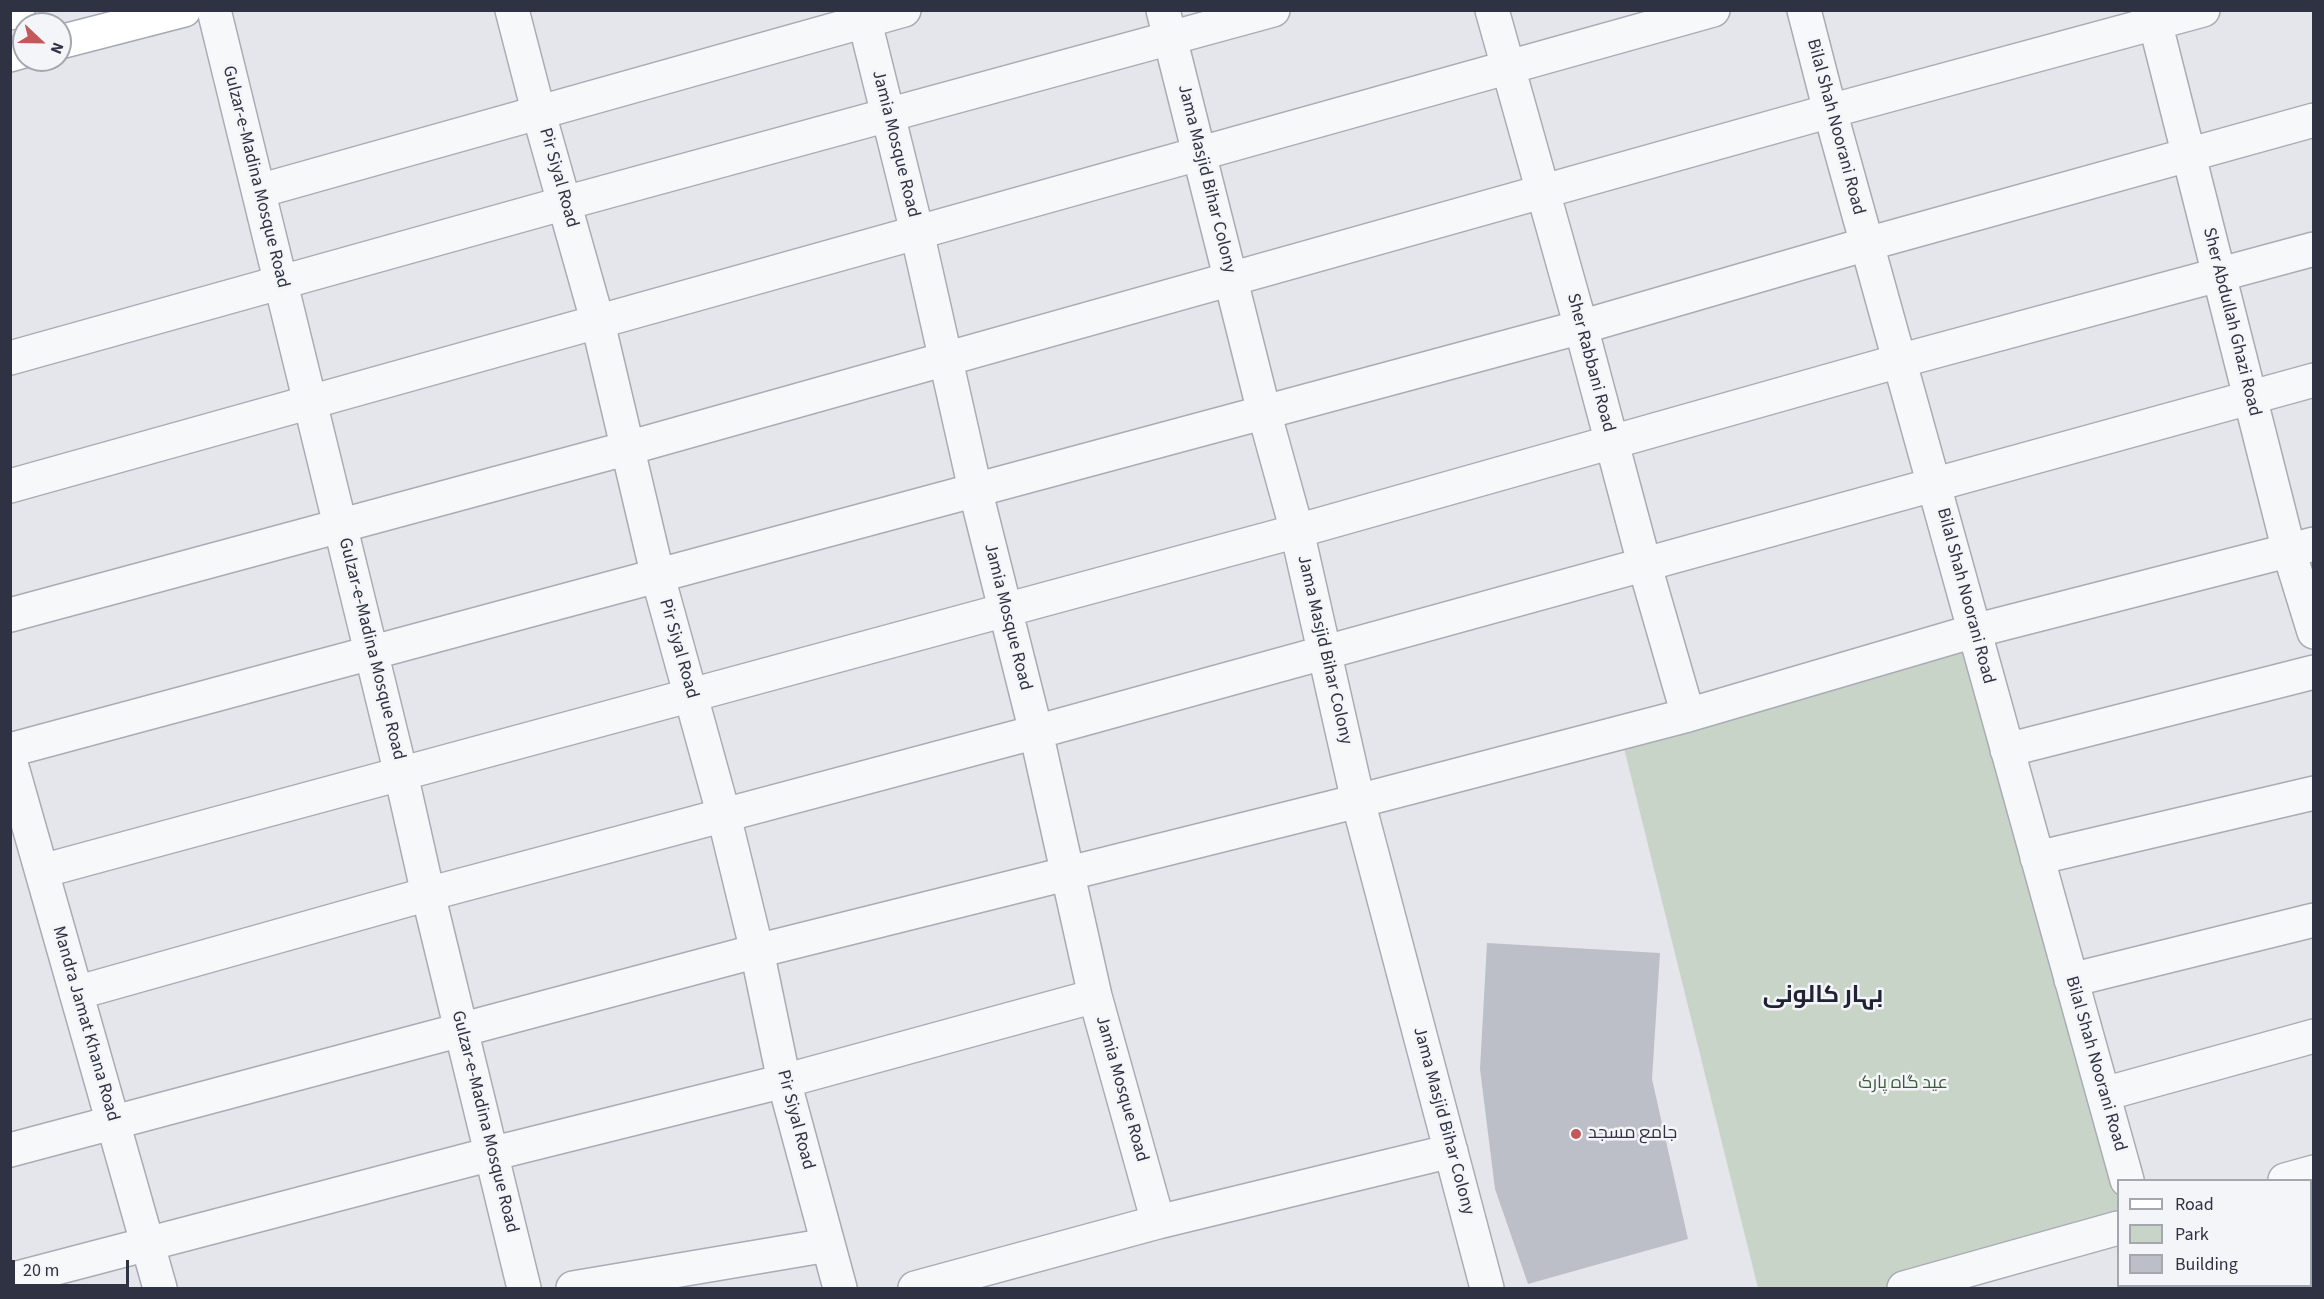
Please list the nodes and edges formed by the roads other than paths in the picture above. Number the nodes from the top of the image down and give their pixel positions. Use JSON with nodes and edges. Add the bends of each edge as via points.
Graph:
{"nodes":[{"id":1,"x":18,"y":10,"type":"edge"},
{"id":2,"x":184,"y":10,"type":"edge"},
{"id":3,"x":214,"y":10,"type":"edge"},
{"id":4,"x":512,"y":10,"type":"edge"},
{"id":5,"x":904,"y":10,"type":"edge"},
{"id":6,"x":1273,"y":10,"type":"edge"},
{"id":7,"x":1492,"y":10,"type":"edge"},
{"id":8,"x":1713,"y":10,"type":"edge"},
{"id":9,"x":1804,"y":10,"type":"edge"},
{"id":10,"x":2203,"y":10,"type":"edge"},
{"id":11,"x":10,"y":13,"type":"edge"},
{"id":12,"x":863,"y":16,"type":"edge"},
{"id":13,"x":2154,"y":17,"type":"edge"},
{"id":14,"x":1167,"y":25,"type":"edge"},
{"id":15,"x":72,"y":39,"type":"edge"},
{"id":16,"x":1508,"y":67,"type":"junction"},
{"id":17,"x":1830,"y":111,"type":"junction"},
{"id":18,"x":539,"y":114,"type":"junction"},
{"id":19,"x":887,"y":115,"type":"junction"},
{"id":20,"x":2313,"y":120,"type":"edge"},
{"id":21,"x":1200,"y":152,"type":"junction"},
{"id":22,"x":2188,"y":155,"type":"junction"},
{"id":23,"x":259,"y":191,"type":"junction"},
{"id":24,"x":1543,"y":191,"type":"junction"},
{"id":25,"x":565,"y":203,"type":"junction"},
{"id":26,"x":917,"y":232,"type":"junction"},
{"id":27,"x":1867,"y":244,"type":"junction"},
{"id":28,"x":2313,"y":249,"type":"edge"},
{"id":29,"x":2219,"y":275,"type":"junction"},
{"id":30,"x":1230,"y":278,"type":"junction"},
{"id":31,"x":279,"y":282,"type":"junction"},
{"id":32,"x":598,"y":323,"type":"junction"},
{"id":33,"x":1581,"y":327,"type":"junction"},
{"id":34,"x":10,"y":358,"type":"edge"},
{"id":35,"x":944,"y":359,"type":"junction"},
{"id":36,"x":1899,"y":361,"type":"junction"},
{"id":37,"x":2313,"y":380,"type":"edge"},
{"id":38,"x":2250,"y":397,"type":"junction"},
{"id":39,"x":311,"y":402,"type":"junction"},
{"id":40,"x":1264,"y":412,"type":"junction"},
{"id":41,"x":1610,"y":442,"type":"junction"},
{"id":42,"x":628,"y":448,"type":"junction"},
{"id":43,"x":1933,"y":483,"type":"junction"},
{"id":44,"x":10,"y":486,"type":"edge"},
{"id":45,"x":975,"y":489,"type":"junction"},
{"id":46,"x":340,"y":525,"type":"junction"},
{"id":47,"x":1297,"y":531,"type":"junction"},
{"id":48,"x":2301,"y":547,"type":"edge"},
{"id":49,"x":1644,"y":563,"type":"junction"},
{"id":50,"x":658,"y":577,"type":"junction"},
{"id":51,"x":1005,"y":609,"type":"junction"},
{"id":52,"x":10,"y":615,"type":"edge"},
{"id":53,"x":1974,"y":631,"type":"junction"},
{"id":54,"x":2313,"y":632,"type":"edge"},
{"id":55,"x":1323,"y":651,"type":"junction"},
{"id":56,"x":371,"y":652,"type":"junction"},
{"id":57,"x":2313,"y":672,"type":"edge"},
{"id":58,"x":691,"y":696,"type":"junction"},
{"id":59,"x":1688,"y":715,"type":"junction"},
{"id":60,"x":1036,"y":732,"type":"junction"},
{"id":61,"x":10,"y":750,"type":"edge"},
{"id":62,"x":2007,"y":750,"type":"junction"},
{"id":63,"x":10,"y":760,"type":"edge"},
{"id":64,"x":401,"y":774,"type":"junction"},
{"id":65,"x":2313,"y":793,"type":"edge"},
{"id":66,"x":1358,"y":801,"type":"junction"},
{"id":67,"x":724,"y":816,"type":"junction"},
{"id":68,"x":2037,"y":858,"type":"junction"},
{"id":69,"x":42,"y":871,"type":"junction"},
{"id":70,"x":1068,"y":874,"type":"junction"},
{"id":71,"x":428,"y":894,"type":"junction"},
{"id":72,"x":2313,"y":920,"type":"edge"},
{"id":73,"x":757,"y":951,"type":"junction"},
{"id":74,"x":2071,"y":980,"type":"junction"},
{"id":75,"x":76,"y":993,"type":"junction"},
{"id":76,"x":1095,"y":996,"type":"junction"},
{"id":77,"x":461,"y":1028,"type":"junction"},
{"id":78,"x":2313,"y":1036,"type":"edge"},
{"id":79,"x":784,"y":1081,"type":"junction"},
{"id":80,"x":2104,"y":1094,"type":"junction"},
{"id":81,"x":113,"y":1123,"type":"junction"},
{"id":82,"x":10,"y":1150,"type":"edge"},
{"id":83,"x":1451,"y":1151,"type":"junction"},
{"id":84,"x":491,"y":1154,"type":"junction"},
{"id":85,"x":2313,"y":1172,"type":"edge"},
{"id":86,"x":2127,"y":1179,"type":"edge"},
{"id":87,"x":2288,"y":1179,"type":"edge"},
{"id":88,"x":1158,"y":1222,"type":"junction"},
{"id":89,"x":2117,"y":1228,"type":"edge"},
{"id":90,"x":148,"y":1245,"type":"junction"},
{"id":91,"x":828,"y":1245,"type":"junction"},
{"id":92,"x":10,"y":1280,"type":"edge"},
{"id":93,"x":160,"y":1288,"type":"edge"},
{"id":94,"x":524,"y":1288,"type":"edge"},
{"id":95,"x":573,"y":1288,"type":"edge"},
{"id":96,"x":840,"y":1288,"type":"edge"},
{"id":97,"x":915,"y":1288,"type":"edge"},
{"id":98,"x":1487,"y":1288,"type":"edge"},
{"id":99,"x":1904,"y":1288,"type":"edge"}],
"edges":[{"from":1,"to":11,"type":"main road"},
{"from":2,"to":15,"type":"main road"},
{"from":3,"to":23,"type":"street","name":"Gulzar-e-Madina Mosque Road"},
{"from":4,"to":18,"type":"street","name":"Pir Siyal Road"},
{"from":5,"to":12,"type":"street"},
{"from":6,"to":14,"type":"street"},
{"from":7,"to":16,"type":"street","name":"Sher Rabbani Road"},
{"from":8,"to":16,"type":"street"},
{"from":9,"to":17,"type":"street","name":"Bilal Shah Noorani Road"},
{"from":10,"to":13,"type":"street"},
{"from":12,"to":18,"type":"street"},
{"from":12,"to":19,"type":"street","name":"Jamia Mosque Road"},
{"from":13,"to":17,"type":"street"},
{"from":13,"to":22,"type":"street","name":"Sher Abdullah Ghazi Road"},
{"from":14,"to":19,"type":"street"},
{"from":14,"to":21,"type":"street","name":"Jama Masjid Bihar Colony"},
{"from":16,"to":21,"type":"street"},
{"from":16,"to":24,"type":"street","name":"Sher Rabbani Road"},
{"from":17,"to":24,"type":"street"},
{"from":17,"to":27,"type":"street","name":"Bilal Shah Noorani Road"},
{"from":18,"to":23,"type":"street"},
{"from":18,"to":25,"type":"street","name":"Pir Siyal Road"},
{"from":19,"to":25,"type":"street"},
{"from":19,"to":26,"type":"street","name":"Jamia Mosque Road"},
{"from":20,"to":22,"type":"street"},
{"from":21,"to":26,"type":"street"},
{"from":21,"to":30,"type":"street","name":"Jama Masjid Bihar Colony"},
{"from":22,"to":27,"type":"street"},
{"from":22,"to":29,"type":"street","name":"Sher Abdullah Ghazi Road"},
{"from":23,"to":31,"type":"street","name":"Gulzar-e-Madina Mosque Road"},
{"from":24,"to":30,"type":"street"},
{"from":24,"to":33,"type":"street","name":"Sher Rabbani Road"},
{"from":25,"to":31,"type":"street"},
{"from":25,"to":32,"type":"street","name":"Pir Siyal Road"},
{"from":26,"to":32,"type":"street"},
{"from":26,"to":35,"type":"street","name":"Jamia Mosque Road"},
{"from":27,"to":33,"type":"street"},
{"from":27,"to":36,"type":"street","name":"Bilal Shah Noorani Road"},
{"from":28,"to":29,"type":"street"},
{"from":29,"to":36,"type":"street"},
{"from":29,"to":38,"type":"street","name":"Sher Abdullah Ghazi Road"},
{"from":30,"to":35,"type":"street"},
{"from":30,"to":40,"type":"street","name":"Jama Masjid Bihar Colony"},
{"from":31,"to":34,"type":"street"},
{"from":31,"to":39,"type":"street","name":"Gulzar-e-Madina Mosque Road"},
{"from":32,"to":39,"type":"street"},
{"from":32,"to":42,"type":"street","name":"Pir Siyal Road"},
{"from":33,"to":40,"type":"street"},
{"from":33,"to":41,"type":"street","name":"Sher Rabbani Road"},
{"from":35,"to":42,"type":"street"},
{"from":35,"to":45,"type":"street","name":"Jamia Mosque Road"},
{"from":36,"to":41,"type":"street"},
{"from":36,"to":43,"type":"street","name":"Bilal Shah Noorani Road"},
{"from":37,"to":38,"type":"street"},
{"from":38,"to":43,"type":"street"},
{"from":38,"to":48,"type":"street","name":"Sher Abdullah Ghazi Road"},
{"from":39,"to":44,"type":"street"},
{"from":39,"to":46,"type":"street","name":"Gulzar-e-Madina Mosque Road"},
{"from":40,"to":45,"type":"street"},
{"from":40,"to":47,"type":"street","name":"Jama Masjid Bihar Colony"},
{"from":41,"to":47,"type":"street"},
{"from":41,"to":49,"type":"street","name":"Sher Rabbani Road"},
{"from":42,"to":46,"type":"street"},
{"from":42,"to":50,"type":"street","name":"Pir Siyal Road"},
{"from":43,"to":49,"type":"street"},
{"from":43,"to":53,"type":"street","name":"Bilal Shah Noorani Road"},
{"from":45,"to":50,"type":"street"},
{"from":45,"to":51,"type":"street","name":"Jamia Mosque Road"},
{"from":46,"to":52,"type":"street"},
{"from":46,"to":56,"type":"street","name":"Gulzar-e-Madina Mosque Road"},
{"from":47,"to":51,"type":"street"},
{"from":47,"to":55,"type":"street","name":"Jama Masjid Bihar Colony"},
{"from":48,"to":53,"type":"street"},
{"from":48,"to":54,"type":"street","name":"Sher Abdullah Ghazi Road"},
{"from":49,"to":55,"type":"street"},
{"from":49,"to":59,"type":"street","name":"Sher Rabbani Road"},
{"from":50,"to":56,"type":"street"},
{"from":50,"to":58,"type":"street","name":"Pir Siyal Road"},
{"from":51,"to":58,"type":"street"},
{"from":51,"to":60,"type":"street","name":"Jamia Mosque Road"},
{"from":53,"to":59,"type":"street"},
{"from":53,"to":62,"type":"street","name":"Bilal Shah Noorani Road"},
{"from":55,"to":60,"type":"street"},
{"from":55,"to":66,"type":"street","name":"Jama Masjid Bihar Colony"},
{"from":56,"to":61,"type":"street"},
{"from":56,"to":64,"type":"street","name":"Gulzar-e-Madina Mosque Road"},
{"from":57,"to":62,"type":"street"},
{"from":58,"to":64,"type":"street"},
{"from":58,"to":67,"type":"street","name":"Pir Siyal Road"},
{"from":59,"to":66,"type":"street"},
{"from":60,"to":67,"type":"street"},
{"from":60,"to":70,"type":"street","name":"Jamia Mosque Road"},
{"from":62,"to":68,"type":"street","name":"Bilal Shah Noorani Road"},
{"from":63,"to":69,"type":"street","name":"Mandra Jamat Khana Road"},
{"from":64,"to":69,"type":"street"},
{"from":64,"to":71,"type":"street","name":"Gulzar-e-Madina Mosque Road"},
{"from":65,"to":68,"type":"street"},
{"from":66,"to":70,"type":"street"},
{"from":66,"to":83,"type":"street","name":"Jama Masjid Bihar Colony"},
{"from":67,"to":71,"type":"street"},
{"from":67,"to":73,"type":"street","name":"Pir Siyal Road"},
{"from":68,"to":74,"type":"street","name":"Bilal Shah Noorani Road"},
{"from":69,"to":75,"type":"street","name":"Mandra Jamat Khana Road"},
{"from":70,"to":73,"type":"street"},
{"from":70,"to":76,"type":"street","name":"Jamia Mosque Road"},
{"from":71,"to":75,"type":"street"},
{"from":71,"to":77,"type":"street","name":"Gulzar-e-Madina Mosque Road"},
{"from":72,"to":74,"type":"street"},
{"from":73,"to":77,"type":"street"},
{"from":73,"to":79,"type":"street","name":"Pir Siyal Road"},
{"from":74,"to":80,"type":"street","name":"Bilal Shah Noorani Road"},
{"from":75,"to":81,"type":"street","name":"Mandra Jamat Khana Road"},
{"from":76,"to":79,"type":"street"},
{"from":76,"to":88,"type":"street","name":"Jamia Mosque Road"},
{"from":77,"to":81,"type":"street"},
{"from":77,"to":84,"type":"street","name":"Gulzar-e-Madina Mosque Road"},
{"from":78,"to":80,"type":"street"},
{"from":79,"to":84,"type":"street"},
{"from":79,"to":91,"type":"street","name":"Pir Siyal Road"},
{"from":80,"to":86,"type":"street","name":"Bilal Shah Noorani Road"},
{"from":81,"to":82,"type":"street"},
{"from":81,"to":90,"type":"street","name":"Mandra Jamat Khana Road"},
{"from":83,"to":88,"type":"street"},
{"from":83,"to":98,"type":"street","name":"Jama Masjid Bihar Colony"},
{"from":84,"to":90,"type":"street"},
{"from":84,"to":94,"type":"street","name":"Gulzar-e-Madina Mosque Road"},
{"from":85,"to":87,"type":"street"},
{"from":88,"to":97,"type":"street"},
{"from":89,"to":99,"type":"street"},
{"from":90,"to":92,"type":"street"},
{"from":90,"to":93,"type":"street","name":"Mandra Jamat Khana Road"},
{"from":91,"to":95,"type":"street"},
{"from":91,"to":96,"type":"street","name":"Pir Siyal Road"}]}
